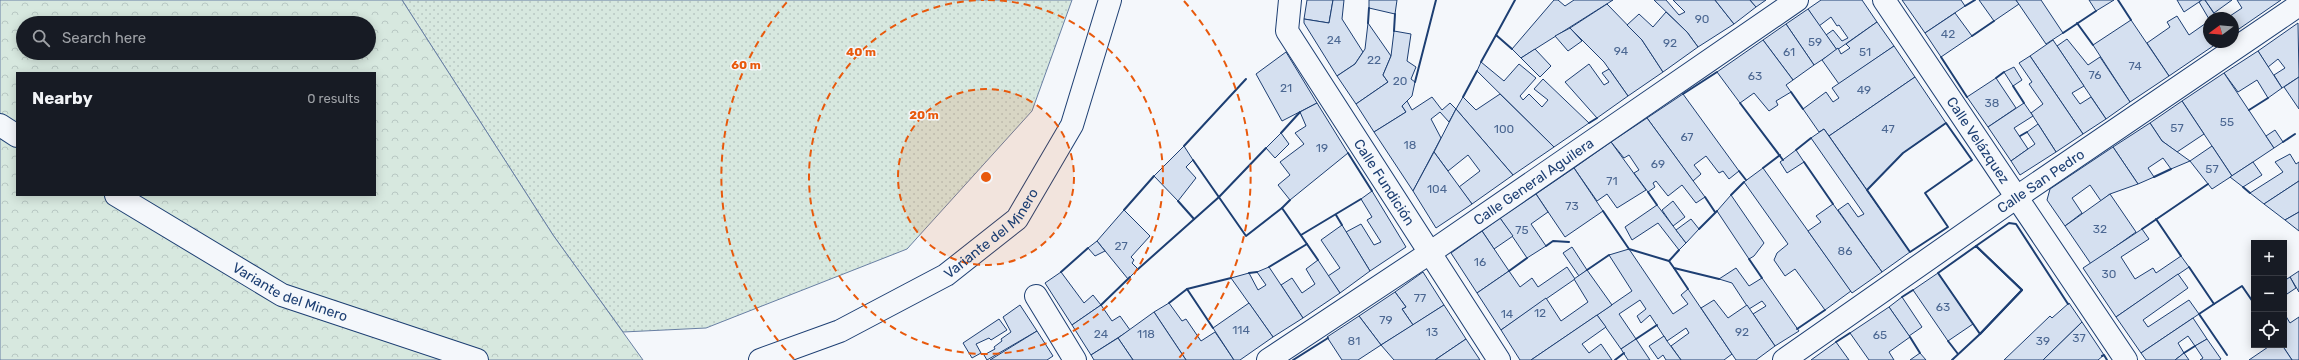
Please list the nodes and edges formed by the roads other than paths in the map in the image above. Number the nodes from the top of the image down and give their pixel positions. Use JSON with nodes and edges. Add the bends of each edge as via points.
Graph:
{"nodes":[{"id":1,"x":1110,"y":0,"type":"edge"},
{"id":2,"x":1290,"y":0,"type":"edge"},
{"id":3,"x":1797,"y":0,"type":"edge"},
{"id":4,"x":1884,"y":0,"type":"edge"},
{"id":5,"x":2299,"y":5,"type":"edge"},
{"id":6,"x":0,"y":125,"type":"edge"},
{"id":7,"x":16,"y":135,"type":"edge"},
{"id":8,"x":118,"y":196,"type":"edge"},
{"id":9,"x":2017,"y":197,"type":"junction"},
{"id":10,"x":1430,"y":252,"type":"junction"},
{"id":11,"x":1036,"y":296,"type":"dead end"},
{"id":12,"x":477,"y":360,"type":"edge"},
{"id":13,"x":760,"y":360,"type":"edge"},
{"id":14,"x":1076,"y":360,"type":"edge"},
{"id":15,"x":1268,"y":360,"type":"edge"},
{"id":16,"x":1499,"y":360,"type":"edge"},
{"id":17,"x":1784,"y":360,"type":"edge"},
{"id":18,"x":2126,"y":360,"type":"edge"}],
"edges":[{"from":1,"to":13,"type":"street","name":"Variante del Minero","via":[[1072,125],[1017,219],[946,275],[840,331]]},
{"from":2,"to":10,"type":"street","name":"Calle Fundición","via":[[1287,31]]},
{"from":3,"to":10,"type":"street","name":"Calle General Aguilera"},
{"from":4,"to":9,"type":"street","name":"Calle Velázquez"},
{"from":5,"to":9,"type":"street","name":"Calle San Pedro"},
{"from":6,"to":7,"type":"street"},
{"from":8,"to":12,"type":"street","name":"Variante del Minero","via":[[282,295]]},
{"from":9,"to":17,"type":"street","name":"Calle San Pedro"},
{"from":9,"to":18,"type":"street","name":"Calle Velázquez"},
{"from":10,"to":15,"type":"street","name":"Calle General Aguilera"},
{"from":10,"to":16,"type":"street","name":"Calle Fundición"},
{"from":11,"to":14,"type":"street"}]}
